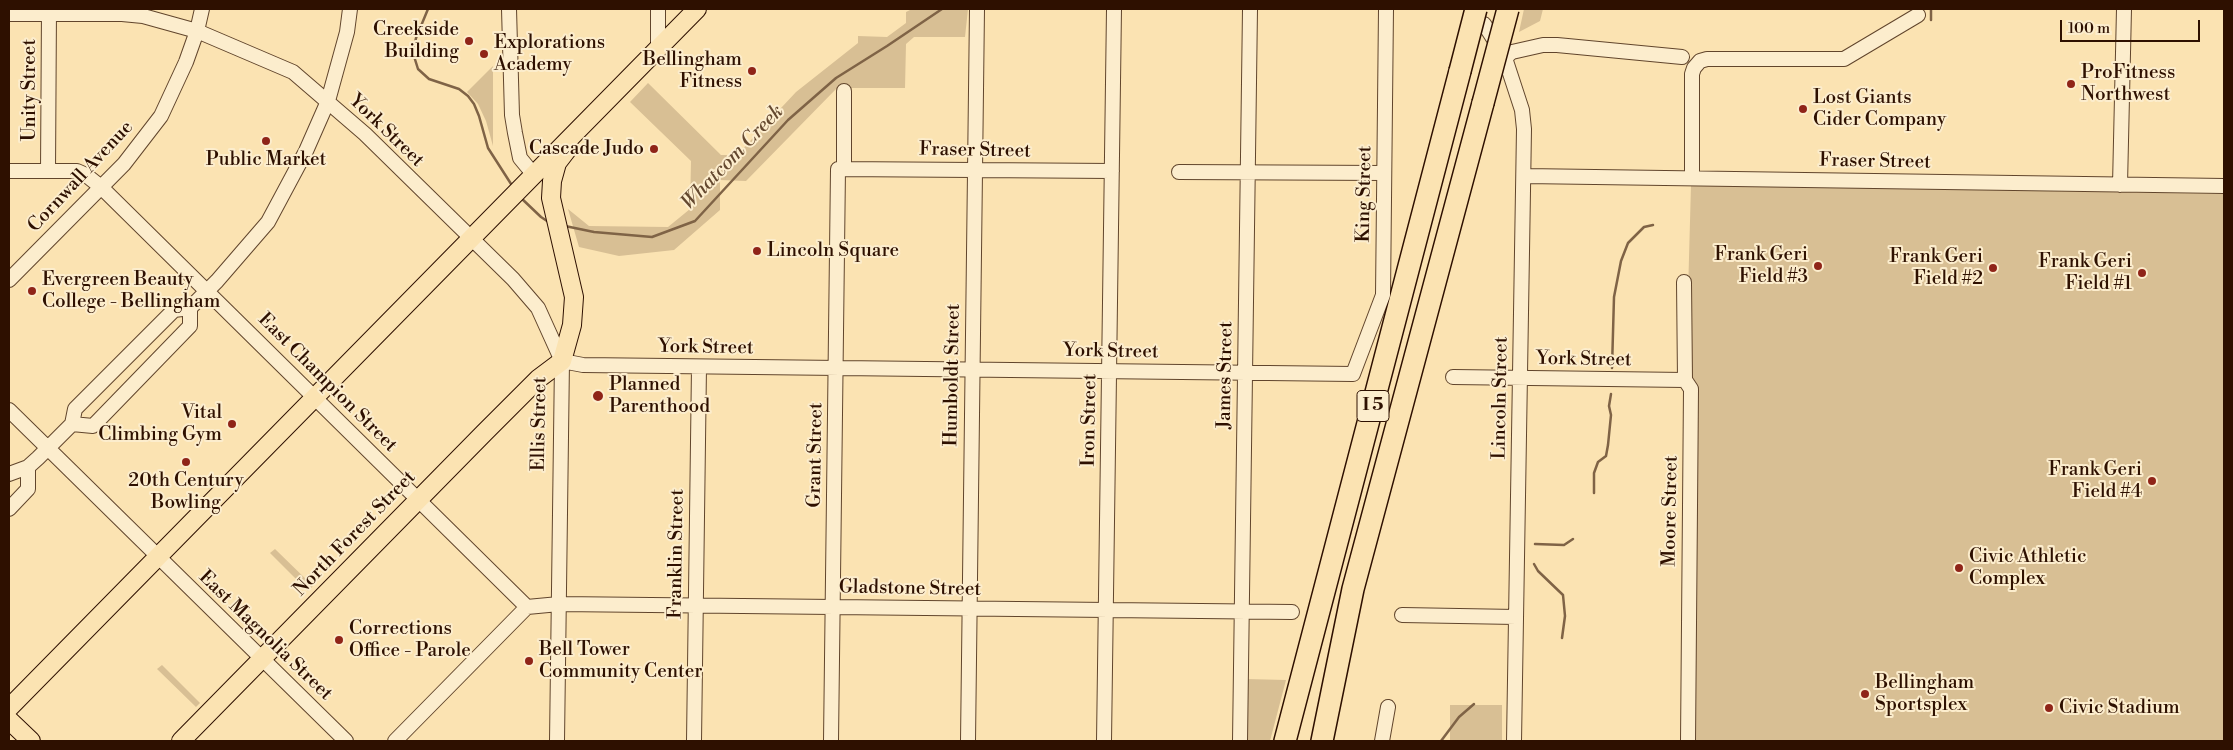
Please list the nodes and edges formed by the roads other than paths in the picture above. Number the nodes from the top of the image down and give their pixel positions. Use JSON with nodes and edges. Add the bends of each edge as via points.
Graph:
{"nodes":[{"id":1,"x":202,"y":9,"type":"edge"},
{"id":2,"x":350,"y":9,"type":"edge"},
{"id":3,"x":509,"y":9,"type":"edge"},
{"id":4,"x":658,"y":9,"type":"edge"},
{"id":5,"x":697,"y":9,"type":"edge"},
{"id":6,"x":977,"y":9,"type":"edge"},
{"id":7,"x":1114,"y":9,"type":"edge"},
{"id":8,"x":1250,"y":9,"type":"edge"},
{"id":9,"x":1386,"y":9,"type":"edge"},
{"id":10,"x":1508,"y":9,"type":"edge"},
{"id":11,"x":2124,"y":9,"type":"edge"},
{"id":12,"x":49,"y":11,"type":"edge"},
{"id":13,"x":9,"y":14,"type":"edge"},
{"id":14,"x":1918,"y":15,"type":"dead end"},
{"id":15,"x":1480,"y":16,"type":"edge"},
{"id":16,"x":197,"y":31,"type":"junction"},
{"id":17,"x":1493,"y":38,"type":"dead end"},
{"id":18,"x":658,"y":49,"type":"junction"},
{"id":19,"x":1682,"y":56,"type":"dead end"},
{"id":20,"x":844,"y":91,"type":"dead end"},
{"id":21,"x":328,"y":101,"type":"junction"},
{"id":22,"x":588,"y":122,"type":"junction"},
{"id":23,"x":841,"y":169,"type":"junction"},
{"id":24,"x":974,"y":170,"type":"junction"},
{"id":25,"x":9,"y":171,"type":"edge"},
{"id":26,"x":48,"y":171,"type":"junction"},
{"id":27,"x":1112,"y":171,"type":"junction"},
{"id":28,"x":1180,"y":172,"type":"dead end"},
{"id":29,"x":1248,"y":172,"type":"junction"},
{"id":30,"x":1384,"y":174,"type":"junction"},
{"id":31,"x":533,"y":176,"type":"junction"},
{"id":32,"x":1524,"y":176,"type":"junction"},
{"id":33,"x":1692,"y":178,"type":"junction"},
{"id":34,"x":2120,"y":185,"type":"junction"},
{"id":35,"x":2224,"y":186,"type":"edge"},
{"id":36,"x":101,"y":187,"type":"junction"},
{"id":37,"x":470,"y":239,"type":"junction"},
{"id":38,"x":9,"y":280,"type":"edge"},
{"id":39,"x":1684,"y":282,"type":"dead end"},
{"id":40,"x":207,"y":292,"type":"junction"},
{"id":41,"x":190,"y":308,"type":"junction"},
{"id":42,"x":562,"y":361,"type":"junction"},
{"id":43,"x":699,"y":366,"type":"junction"},
{"id":44,"x":836,"y":368,"type":"junction"},
{"id":45,"x":972,"y":370,"type":"junction"},
{"id":46,"x":1109,"y":371,"type":"junction"},
{"id":47,"x":1245,"y":372,"type":"junction"},
{"id":48,"x":1352,"y":374,"type":"joint"},
{"id":49,"x":1452,"y":376,"type":"dead end"},
{"id":50,"x":1519,"y":378,"type":"junction"},
{"id":51,"x":1685,"y":380,"type":"junction"},
{"id":52,"x":315,"y":398,"type":"junction"},
{"id":53,"x":9,"y":410,"type":"edge"},
{"id":54,"x":72,"y":424,"type":"junction"},
{"id":55,"x":48,"y":448,"type":"junction"},
{"id":56,"x":28,"y":468,"type":"junction"},
{"id":57,"x":9,"y":474,"type":"edge"},
{"id":58,"x":418,"y":500,"type":"junction"},
{"id":59,"x":9,"y":509,"type":"edge"},
{"id":60,"x":158,"y":556,"type":"junction"},
{"id":61,"x":559,"y":604,"type":"junction"},
{"id":62,"x":696,"y":606,"type":"junction"},
{"id":63,"x":527,"y":607,"type":"junction"},
{"id":64,"x":832,"y":607,"type":"junction"},
{"id":65,"x":969,"y":609,"type":"junction"},
{"id":66,"x":1106,"y":610,"type":"junction"},
{"id":67,"x":1242,"y":612,"type":"junction"},
{"id":68,"x":1292,"y":612,"type":"dead end"},
{"id":69,"x":1402,"y":615,"type":"dead end"},
{"id":70,"x":1516,"y":617,"type":"junction"},
{"id":71,"x":262,"y":659,"type":"junction"},
{"id":72,"x":1338,"y":660,"type":"junction"},
{"id":73,"x":1388,"y":707,"type":"dead end"},
{"id":74,"x":9,"y":708,"type":"edge"},
{"id":75,"x":9,"y":720,"type":"edge"},
{"id":76,"x":30,"y":741,"type":"edge"},
{"id":77,"x":181,"y":741,"type":"edge"},
{"id":78,"x":346,"y":741,"type":"edge"},
{"id":79,"x":395,"y":741,"type":"edge"},
{"id":80,"x":557,"y":741,"type":"edge"},
{"id":81,"x":694,"y":741,"type":"edge"},
{"id":82,"x":831,"y":741,"type":"edge"},
{"id":83,"x":968,"y":741,"type":"edge"},
{"id":84,"x":1104,"y":741,"type":"edge"},
{"id":85,"x":1240,"y":741,"type":"edge"},
{"id":86,"x":1285,"y":741,"type":"edge"},
{"id":87,"x":1315,"y":741,"type":"edge"},
{"id":88,"x":1322,"y":741,"type":"edge"},
{"id":89,"x":1382,"y":741,"type":"edge"},
{"id":90,"x":1514,"y":741,"type":"edge"},
{"id":91,"x":1688,"y":741,"type":"edge"}],
"edges":[{"from":1,"to":16,"type":"street","name":"Cornwall Avenue"},
{"from":2,"to":21,"type":"street"},
{"from":3,"to":31,"type":"street","via":[[512,115],[520,158]]},
{"from":4,"to":18,"type":"street"},
{"from":5,"to":18,"type":"main road"},
{"from":6,"to":24,"type":"street","name":"Humboldt Street"},
{"from":7,"to":27,"type":"street","name":"Iron Street"},
{"from":8,"to":29,"type":"street","name":"James Street"},
{"from":9,"to":30,"type":"street","name":"King Street"},
{"from":10,"to":72,"type":"highway","number":"I 5","bridge":true,"via":[[1353,589]]},
{"from":11,"to":34,"type":"street"},
{"from":12,"to":13,"type":"street","name":"York Street"},
{"from":12,"to":16,"type":"street","name":"York Street","via":[[143,16]]},
{"from":12,"to":26,"type":"street","name":"Unity Street"},
{"from":14,"to":33,"type":"street","via":[[1844,59],[1700,61],[1692,74]]},
{"from":15,"to":17,"type":"street"},
{"from":15,"to":86,"type":"highway","number":"I 5","bridge":true,"via":[[1460,71]]},
{"from":16,"to":21,"type":"street","name":"York Street","via":[[293,72]]},
{"from":16,"to":36,"type":"street","name":"Cornwall Avenue","via":[[166,109],[124,164]]},
{"from":18,"to":22,"type":"main road"},
{"from":19,"to":32,"type":"street","name":"Lincoln Street","via":[[1543,45],[1512,52],[1504,58],[1522,110]]},
{"from":20,"to":23,"type":"street","name":"Grant Street"},
{"from":21,"to":37,"type":"street","name":"York Street"},
{"from":21,"to":40,"type":"street","via":[[306,151],[268,222]]},
{"from":22,"to":31,"type":"main road"},
{"from":22,"to":42,"type":"main road","name":"Ellis Street","via":[[557,164],[551,191],[573,291],[574,308]]},
{"from":23,"to":24,"type":"street","name":"Fraser Street"},
{"from":23,"to":44,"type":"street","name":"Grant Street"},
{"from":24,"to":27,"type":"street","name":"Fraser Street"},
{"from":24,"to":45,"type":"street","name":"Humboldt Street"},
{"from":25,"to":26,"type":"street","name":"East Champion Street"},
{"from":26,"to":36,"type":"street","name":"East Champion Street","via":[[77,171]]},
{"from":27,"to":46,"type":"street","name":"Iron Street"},
{"from":28,"to":29,"type":"street"},
{"from":29,"to":30,"type":"street"},
{"from":29,"to":47,"type":"street","name":"James Street"},
{"from":30,"to":48,"type":"street","name":"King Street","via":[[1383,295]]},
{"from":31,"to":37,"type":"main road"},
{"from":32,"to":33,"type":"street","name":"Fraser Street"},
{"from":32,"to":50,"type":"street","name":"Lincoln Street"},
{"from":33,"to":34,"type":"street","name":"Fraser Street"},
{"from":34,"to":35,"type":"street","name":"Fraser Street"},
{"from":36,"to":38,"type":"street","name":"Cornwall Avenue"},
{"from":36,"to":40,"type":"street","name":"East Champion Street"},
{"from":37,"to":42,"type":"street","name":"York Street","via":[[513,279],[538,308]]},
{"from":37,"to":52,"type":"main road"},
{"from":39,"to":51,"type":"street","name":"Moore Street"},
{"from":40,"to":41,"type":"street"},
{"from":40,"to":52,"type":"street","name":"East Champion Street"},
{"from":41,"to":54,"type":"street","via":[[174,310],[75,410]]},
{"from":41,"to":54,"type":"street","via":[[190,326],[93,426]]},
{"from":42,"to":43,"type":"street","name":"York Street","via":[[582,365]]},
{"from":42,"to":58,"type":"main road","name":"North Forest Street","via":[[538,379]]},
{"from":42,"to":61,"type":"street","name":"Ellis Street"},
{"from":43,"to":44,"type":"street","name":"York Street"},
{"from":43,"to":62,"type":"street","name":"Franklin Street"},
{"from":44,"to":45,"type":"street","name":"York Street"},
{"from":44,"to":64,"type":"street","name":"Grant Street"},
{"from":45,"to":46,"type":"street","name":"York Street"},
{"from":45,"to":65,"type":"street","name":"Humboldt Street"},
{"from":46,"to":47,"type":"street","name":"York Street"},
{"from":46,"to":66,"type":"street","name":"Iron Street"},
{"from":47,"to":48,"type":"street","name":"York Street"},
{"from":47,"to":67,"type":"street","name":"James Street"},
{"from":49,"to":50,"type":"street","name":"York Street"},
{"from":50,"to":51,"type":"street","name":"York Street"},
{"from":50,"to":70,"type":"street","name":"Lincoln Street"},
{"from":51,"to":91,"type":"street","name":"Moore Street","via":[[1691,390]]},
{"from":52,"to":58,"type":"street","name":"East Champion Street"},
{"from":52,"to":60,"type":"main road"},
{"from":53,"to":55,"type":"street","name":"East Magnolia Street"},
{"from":54,"to":55,"type":"street"},
{"from":55,"to":56,"type":"street"},
{"from":55,"to":60,"type":"street","name":"East Magnolia Street"},
{"from":56,"to":57,"type":"street"},
{"from":56,"to":59,"type":"street","via":[[28,489]]},
{"from":58,"to":63,"type":"street","name":"East Champion Street"},
{"from":58,"to":71,"type":"main road","name":"North Forest Street"},
{"from":60,"to":71,"type":"street","name":"East Magnolia Street"},
{"from":60,"to":74,"type":"main road"},
{"from":61,"to":62,"type":"street","name":"Gladstone Street"},
{"from":61,"to":63,"type":"street","name":"Gladstone Street"},
{"from":61,"to":80,"type":"street","name":"Ellis Street"},
{"from":62,"to":64,"type":"street","name":"Gladstone Street"},
{"from":62,"to":81,"type":"street","name":"Franklin Street"},
{"from":63,"to":79,"type":"street"},
{"from":64,"to":65,"type":"street","name":"Gladstone Street"},
{"from":64,"to":82,"type":"street","name":"Grant Street"},
{"from":65,"to":66,"type":"street","name":"Gladstone Street"},
{"from":65,"to":83,"type":"street","name":"Humboldt Street"},
{"from":66,"to":67,"type":"street","name":"Gladstone Street"},
{"from":66,"to":84,"type":"street","name":"Iron Street"},
{"from":67,"to":68,"type":"street","name":"Gladstone Street"},
{"from":67,"to":85,"type":"street","name":"James Street"},
{"from":69,"to":70,"type":"street"},
{"from":70,"to":90,"type":"street","name":"Lincoln Street"},
{"from":71,"to":77,"type":"main road","name":"North Forest Street"},
{"from":71,"to":78,"type":"street","name":"East Magnolia Street"},
{"from":72,"to":87,"type":"highway","number":"I 5"},
{"from":72,"to":88,"type":"highway"},
{"from":73,"to":89,"type":"street"},
{"from":75,"to":76,"type":"main road"}]}
